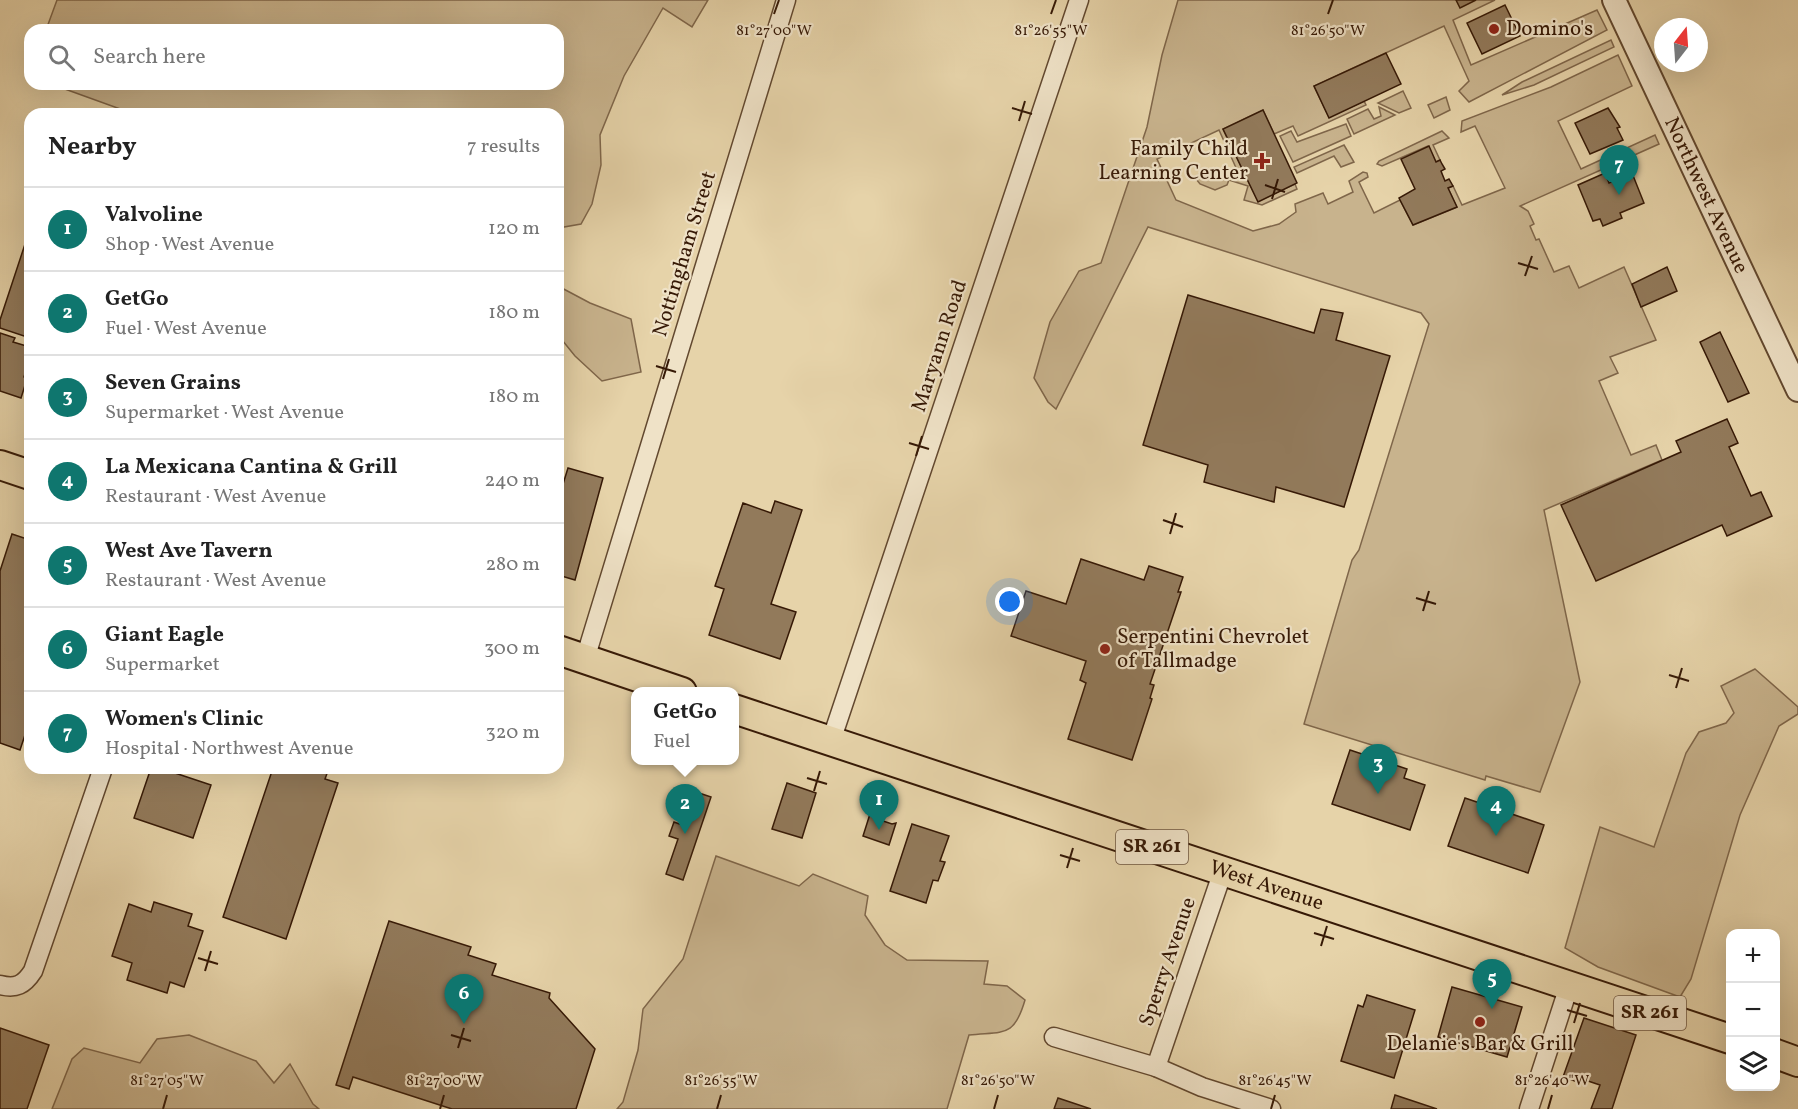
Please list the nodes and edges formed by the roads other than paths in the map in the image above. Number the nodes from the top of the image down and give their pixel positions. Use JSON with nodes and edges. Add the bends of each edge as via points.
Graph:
{"nodes":[{"id":1,"x":786,"y":0,"type":"edge"},
{"id":2,"x":1079,"y":0,"type":"edge"},
{"id":3,"x":1614,"y":0,"type":"edge"},
{"id":4,"x":1798,"y":390,"type":"edge"},
{"id":5,"x":0,"y":465,"type":"edge"},
{"id":6,"x":24,"y":473,"type":"edge"},
{"id":7,"x":564,"y":652,"type":"edge"},
{"id":8,"x":585,"y":659,"type":"junction"},
{"id":9,"x":667,"y":687,"type":"edge"},
{"id":10,"x":739,"y":710,"type":"edge"},
{"id":11,"x":831,"y":741,"type":"junction"},
{"id":12,"x":101,"y":774,"type":"edge"},
{"id":13,"x":1223,"y":871,"type":"junction"},
{"id":14,"x":0,"y":985,"type":"edge"},
{"id":15,"x":1569,"y":986,"type":"junction"},
{"id":16,"x":1054,"y":1037,"type":"dead end"},
{"id":17,"x":1726,"y":1038,"type":"edge"},
{"id":18,"x":1780,"y":1055,"type":"edge"},
{"id":19,"x":1798,"y":1062,"type":"edge"},
{"id":20,"x":1156,"y":1067,"type":"junction"},
{"id":21,"x":1271,"y":1109,"type":"edge"},
{"id":22,"x":1529,"y":1109,"type":"edge"}],
"edges":[{"from":1,"to":8,"type":"street","name":"Nottingham Street"},
{"from":2,"to":11,"type":"street","name":"Maryann Road"},
{"from":3,"to":4,"type":"street","name":"Northwest Avenue"},
{"from":5,"to":6,"type":"main road"},
{"from":7,"to":8,"type":"main road"},
{"from":8,"to":9,"type":"main road"},
{"from":10,"to":11,"type":"main road","name":"West Avenue","number":"SR 261"},
{"from":11,"to":13,"type":"main road","name":"West Avenue","number":"SR 261"},
{"from":12,"to":14,"type":"street","via":[[33,970],[16,987]]},
{"from":13,"to":15,"type":"main road","name":"West Avenue","number":"SR 261"},
{"from":13,"to":20,"type":"street","name":"Sperry Avenue"},
{"from":15,"to":17,"type":"main road","name":"West Avenue","number":"SR 261"},
{"from":15,"to":22,"type":"street"},
{"from":16,"to":20,"type":"street"},
{"from":18,"to":19,"type":"main road"},
{"from":20,"to":21,"type":"street","via":[[1202,1087]]}]}
